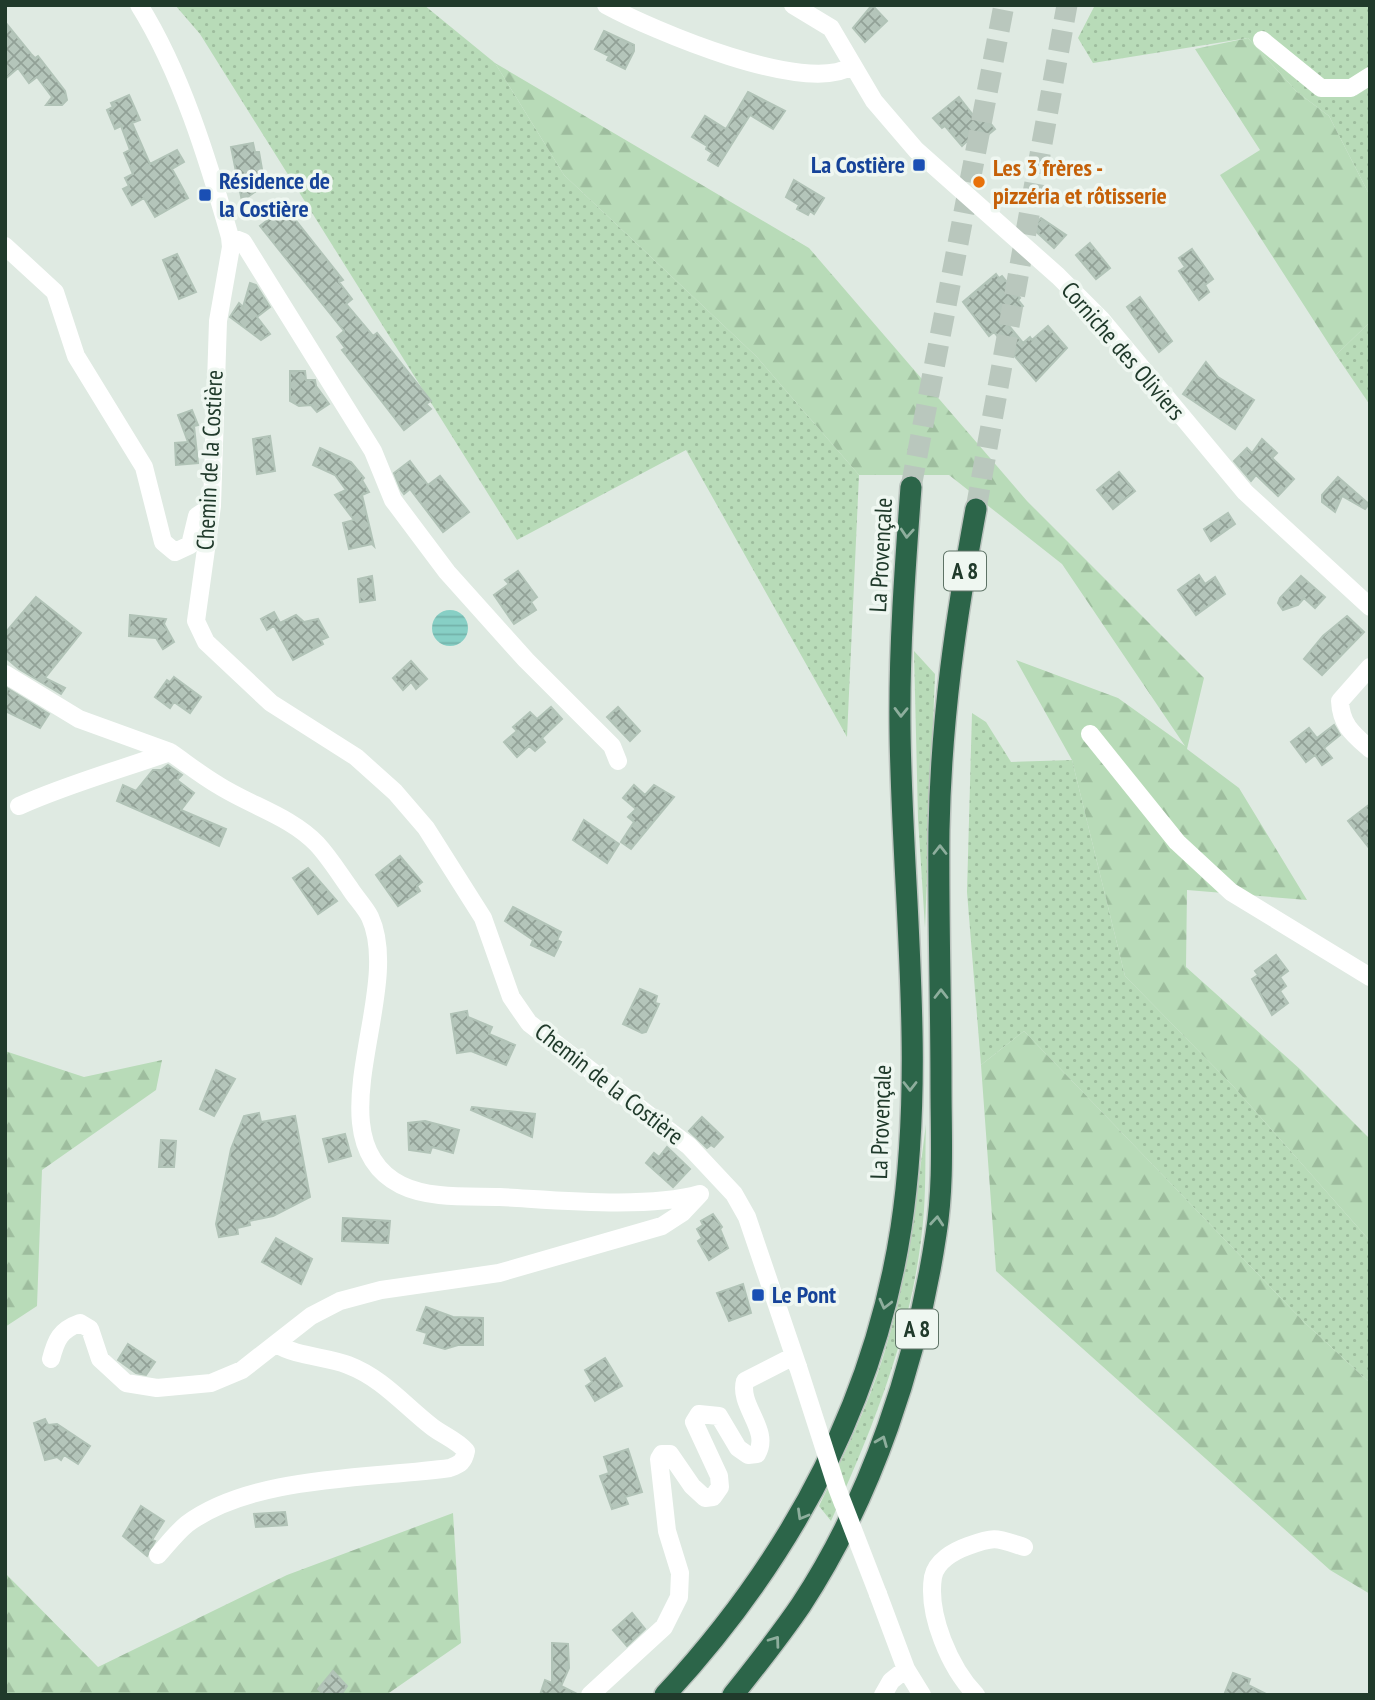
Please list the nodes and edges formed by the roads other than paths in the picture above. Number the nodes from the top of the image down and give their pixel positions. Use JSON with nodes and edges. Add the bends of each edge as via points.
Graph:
{"nodes":[{"id":1,"x":139,"y":5,"type":"edge"},
{"id":2,"x":606,"y":5,"type":"edge"},
{"id":3,"x":793,"y":5,"type":"edge"},
{"id":4,"x":1262,"y":40,"type":"dead end"},
{"id":5,"x":852,"y":65,"type":"junction"},
{"id":6,"x":1370,"y":76,"type":"edge"},
{"id":7,"x":230,"y":237,"type":"junction"},
{"id":8,"x":5,"y":246,"type":"edge"},
{"id":9,"x":911,"y":487,"type":"tunnel mouth"},
{"id":10,"x":212,"y":506,"type":"junction"},
{"id":11,"x":976,"y":509,"type":"tunnel mouth"},
{"id":12,"x":1370,"y":607,"type":"edge"},
{"id":13,"x":1370,"y":667,"type":"edge"},
{"id":14,"x":5,"y":674,"type":"edge"},
{"id":15,"x":1090,"y":734,"type":"dead end"},
{"id":16,"x":1370,"y":749,"type":"edge"},
{"id":17,"x":170,"y":752,"type":"junction"},
{"id":18,"x":618,"y":761,"type":"dead end"},
{"id":19,"x":19,"y":806,"type":"dead end"},
{"id":20,"x":1370,"y":978,"type":"edge"},
{"id":21,"x":720,"y":1177,"type":"junction"},
{"id":22,"x":700,"y":1194,"type":"junction"},
{"id":23,"x":276,"y":1343,"type":"junction"},
{"id":24,"x":51,"y":1359,"type":"dead end"},
{"id":25,"x":796,"y":1361,"type":"junction"},
{"id":26,"x":1024,"y":1547,"type":"dead end"},
{"id":27,"x":158,"y":1555,"type":"dead end"},
{"id":28,"x":906,"y":1669,"type":"junction"},
{"id":29,"x":590,"y":1695,"type":"edge"},
{"id":30,"x":665,"y":1695,"type":"edge"},
{"id":31,"x":733,"y":1695,"type":"edge"},
{"id":32,"x":883,"y":1695,"type":"edge"},
{"id":33,"x":922,"y":1695,"type":"edge"},
{"id":34,"x":976,"y":1695,"type":"edge"}],
"edges":[{"from":1,"to":7,"type":"street","name":"Chemin de la Costière","via":[[176,73]]},
{"from":2,"to":5,"type":"street","via":[[692,44],[794,72],[824,73]]},
{"from":3,"to":5,"type":"street","name":"Corniche des Oliviers","via":[[831,28]]},
{"from":4,"to":6,"type":"street","via":[[1321,89],[1351,88]]},
{"from":5,"to":12,"type":"street","name":"Corniche des Oliviers","via":[[874,101],[916,150],[1101,319],[1245,492]]},
{"from":7,"to":10,"type":"street","name":"Chemin de la Costière","via":[[218,321]]},
{"from":7,"to":18,"type":"street","name":"Chemin de la Costière","via":[[243,242],[373,451],[393,500],[447,572],[612,746]]},
{"from":8,"to":10,"type":"street","via":[[55,292],[76,356],[144,467],[163,542],[175,552],[190,545],[197,516]]},
{"from":9,"to":30,"type":"highway","name":"La Provençale","number":"A 8","one_way":true,"via":[[900,729],[911,1115],[901,1230],[886,1304],[854,1401],[817,1488],[770,1567]]},
{"from":10,"to":21,"type":"street","name":"Chemin de la Costière","via":[[196,621],[206,642],[271,703],[356,757],[395,792],[426,828],[483,918],[511,998],[529,1023],[689,1146]]},
{"from":31,"to":11,"type":"highway","number":"A 8","one_way":true,"via":[[802,1604],[867,1478],[891,1419],[924,1302],[937,1231],[942,1163],[939,830],[947,701],[953,634]]},
{"from":13,"to":16,"type":"street","via":[[1340,701],[1346,728]]},
{"from":14,"to":17,"type":"street","via":[[79,719]]},
{"from":15,"to":20,"type":"street","via":[[1177,842],[1231,892]]},
{"from":17,"to":19,"type":"street","via":[[93,780],[71,783]]},
{"from":17,"to":22,"type":"street","via":[[218,786],[288,821],[318,845],[370,917],[381,954],[359,1124],[374,1163],[401,1185],[442,1195],[679,1200]]},
{"from":21,"to":22,"type":"street"},
{"from":21,"to":25,"type":"street","name":"Chemin de la Costière","via":[[747,1217]]},
{"from":22,"to":23,"type":"street","via":[[662,1226],[499,1273],[381,1290],[340,1301]]},
{"from":23,"to":24,"type":"street","via":[[230,1377],[157,1388],[126,1383],[100,1359],[90,1329],[79,1323],[57,1338]]},
{"from":23,"to":27,"type":"street","via":[[293,1352],[345,1363],[381,1381],[431,1426],[461,1445],[465,1458],[450,1468],[258,1492],[188,1523]]},
{"from":25,"to":28,"type":"street","name":"Chemin de la Costière","bridge":true,"via":[[837,1488]]},
{"from":25,"to":29,"type":"street","via":[[745,1381],[742,1390],[761,1436],[757,1454],[748,1455],[738,1448],[719,1416],[699,1413],[694,1422],[719,1476],[720,1487],[712,1497],[705,1498],[670,1454],[662,1454],[667,1531],[680,1573],[679,1597],[664,1627]]},
{"from":26,"to":34,"type":"street","via":[[993,1537],[943,1559],[933,1576],[937,1621],[951,1663]]},
{"from":28,"to":32,"type":"street"},
{"from":28,"to":33,"type":"street"}]}
